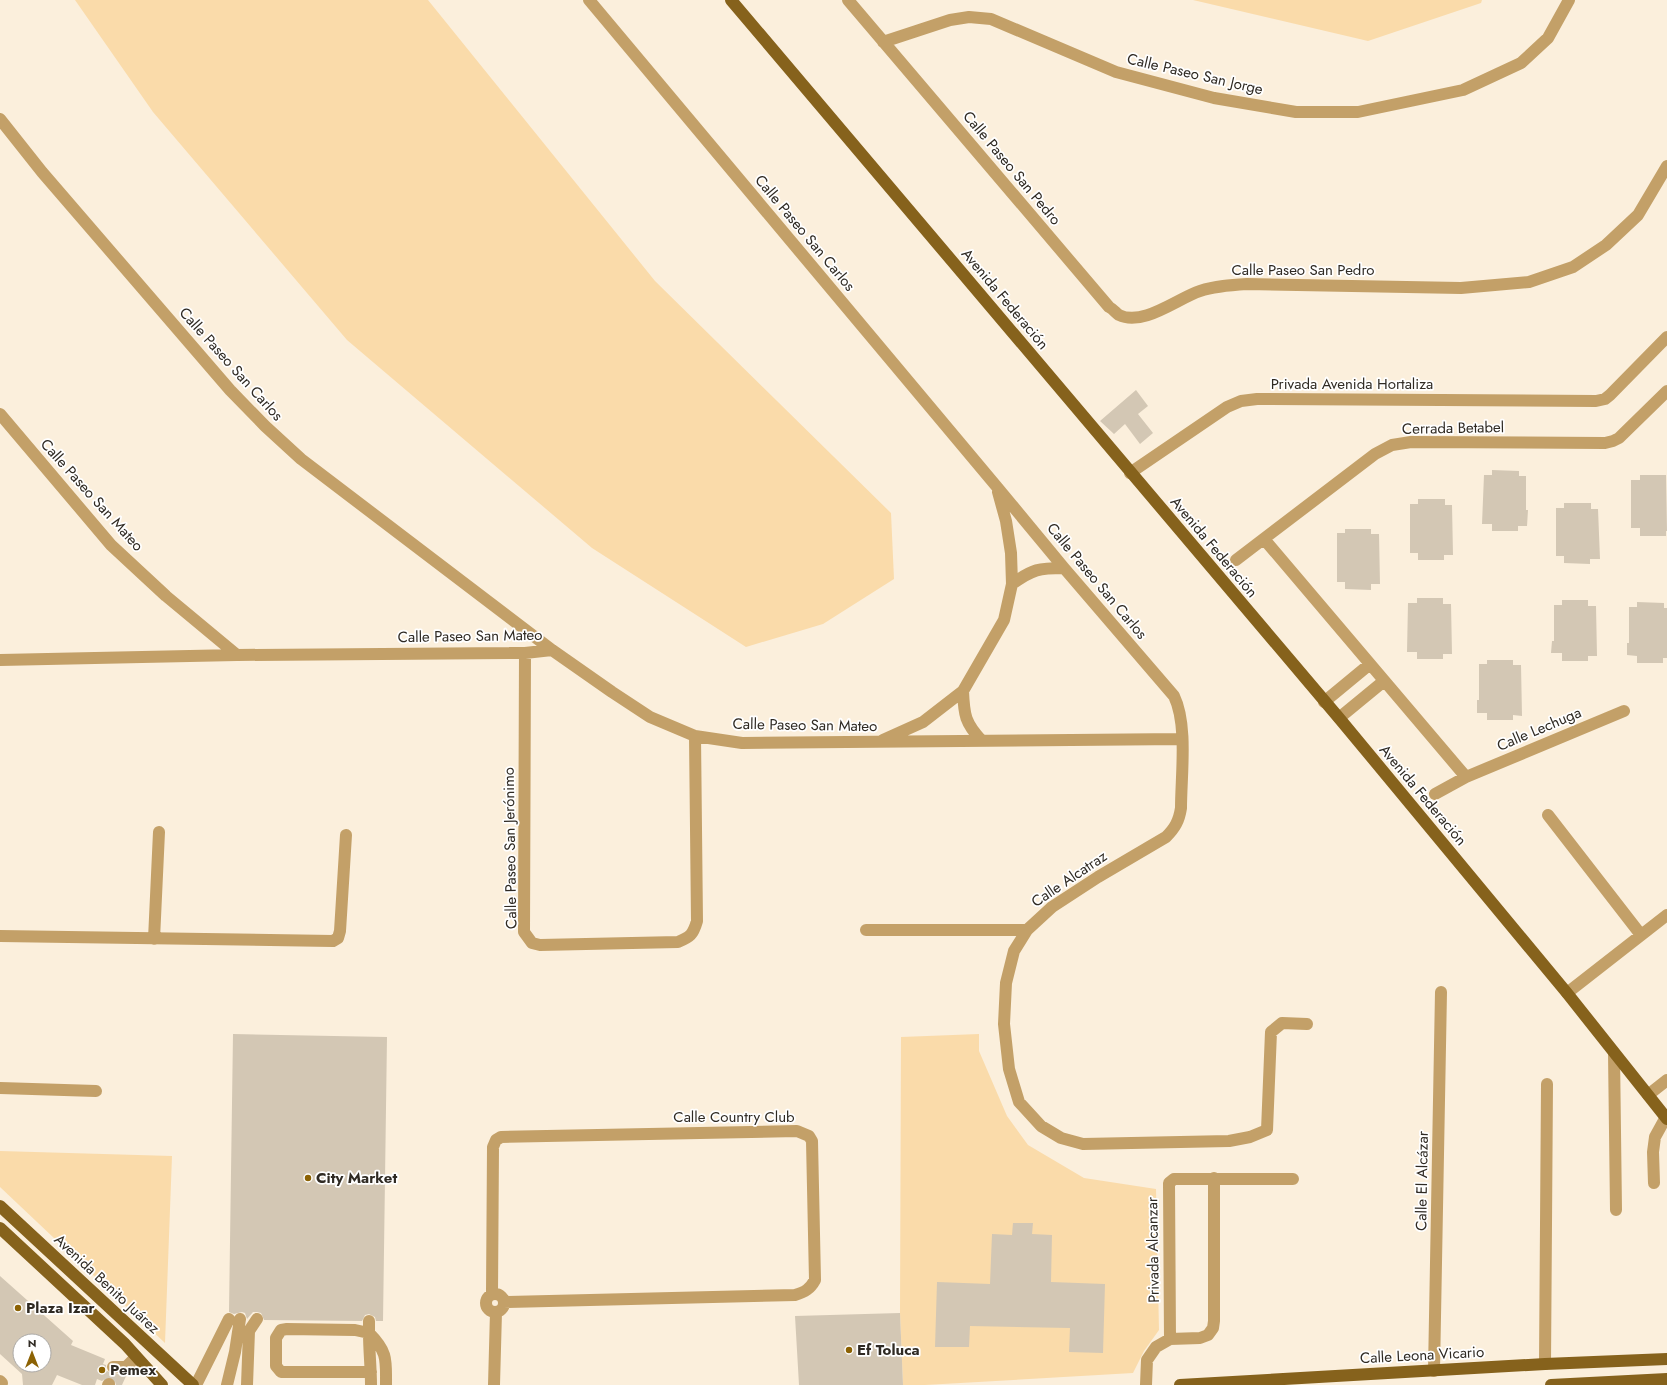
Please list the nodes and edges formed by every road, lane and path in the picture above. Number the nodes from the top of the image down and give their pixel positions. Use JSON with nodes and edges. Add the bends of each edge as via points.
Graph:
{"nodes":[{"id":1,"x":589,"y":0,"type":"edge"},
{"id":2,"x":731,"y":0,"type":"edge"},
{"id":3,"x":848,"y":0,"type":"edge"},
{"id":4,"x":1569,"y":0,"type":"edge"},
{"id":5,"x":883,"y":42,"type":"junction"},
{"id":6,"x":0,"y":119,"type":"edge"},
{"id":7,"x":1667,"y":166,"type":"edge"},
{"id":8,"x":1667,"y":337,"type":"edge"},
{"id":9,"x":1667,"y":391,"type":"edge"},
{"id":10,"x":0,"y":414,"type":"edge"},
{"id":11,"x":1130,"y":473,"type":"junction"},
{"id":12,"x":997,"y":486,"type":"junction"},
{"id":13,"x":1264,"y":539,"type":"junction"},
{"id":14,"x":1236,"y":560,"type":"dead end"},
{"id":15,"x":1064,"y":568,"type":"junction"},
{"id":16,"x":1012,"y":584,"type":"junction"},
{"id":17,"x":552,"y":650,"type":"junction"},
{"id":18,"x":525,"y":653,"type":"junction"},
{"id":19,"x":237,"y":655,"type":"junction"},
{"id":20,"x":0,"y":660,"type":"edge"},
{"id":21,"x":1370,"y":664,"type":"junction"},
{"id":22,"x":1384,"y":682,"type":"junction"},
{"id":23,"x":963,"y":691,"type":"junction"},
{"id":24,"x":1174,"y":696,"type":"joint"},
{"id":25,"x":1324,"y":702,"type":"junction"},
{"id":26,"x":1624,"y":711,"type":"dead end"},
{"id":27,"x":1339,"y":718,"type":"junction"},
{"id":28,"x":695,"y":736,"type":"junction"},
{"id":29,"x":1182,"y":739,"type":"junction"},
{"id":30,"x":982,"y":741,"type":"junction"},
{"id":31,"x":878,"y":742,"type":"junction"},
{"id":32,"x":1466,"y":777,"type":"junction"},
{"id":33,"x":1435,"y":794,"type":"dead end"},
{"id":34,"x":1548,"y":815,"type":"dead end"},
{"id":35,"x":159,"y":832,"type":"dead end"},
{"id":36,"x":346,"y":835,"type":"dead end"},
{"id":37,"x":1667,"y":915,"type":"edge"},
{"id":38,"x":866,"y":930,"type":"dead end"},
{"id":39,"x":1027,"y":930,"type":"junction"},
{"id":40,"x":1642,"y":935,"type":"junction"},
{"id":41,"x":0,"y":936,"type":"edge"},
{"id":42,"x":154,"y":939,"type":"junction"},
{"id":43,"x":1441,"y":992,"type":"dead end"},
{"id":44,"x":1567,"y":993,"type":"junction"},
{"id":45,"x":1307,"y":1024,"type":"dead end"},
{"id":46,"x":1614,"y":1053,"type":"junction"},
{"id":47,"x":1667,"y":1080,"type":"edge"},
{"id":48,"x":1547,"y":1084,"type":"dead end"},
{"id":49,"x":0,"y":1088,"type":"edge"},
{"id":50,"x":96,"y":1091,"type":"dead end"},
{"id":51,"x":1648,"y":1095,"type":"junction"},
{"id":52,"x":1666,"y":1118,"type":"edge"},
{"id":53,"x":1214,"y":1178,"type":"junction"},
{"id":54,"x":1293,"y":1179,"type":"dead end"},
{"id":55,"x":1654,"y":1183,"type":"dead end"},
{"id":56,"x":0,"y":1206,"type":"edge"},
{"id":57,"x":1616,"y":1210,"type":"dead end"},
{"id":58,"x":0,"y":1228,"type":"edge"},
{"id":59,"x":492,"y":1294,"type":"junction"},
{"id":60,"x":504,"y":1302,"type":"junction"},
{"id":61,"x":496,"y":1312,"type":"junction"},
{"id":62,"x":256,"y":1320,"type":"dead end"},
{"id":63,"x":369,"y":1321,"type":"dead end"},
{"id":64,"x":369,"y":1333,"type":"junction"},
{"id":65,"x":1170,"y":1339,"type":"junction"},
{"id":66,"x":136,"y":1357,"type":"junction"},
{"id":67,"x":1667,"y":1358,"type":"edge"},
{"id":68,"x":1545,"y":1364,"type":"junction"},
{"id":69,"x":113,"y":1367,"type":"dead end"},
{"id":70,"x":1434,"y":1371,"type":"junction"},
{"id":71,"x":371,"y":1372,"type":"junction"},
{"id":72,"x":1320,"y":1381,"type":"edge"},
{"id":73,"x":1663,"y":1381,"type":"edge"},
{"id":74,"x":1294,"y":1382,"type":"edge"},
{"id":75,"x":1625,"y":1383,"type":"edge"},
{"id":76,"x":162,"y":1385,"type":"edge"},
{"id":77,"x":195,"y":1385,"type":"edge"},
{"id":78,"x":227,"y":1385,"type":"edge"},
{"id":79,"x":247,"y":1385,"type":"edge"},
{"id":80,"x":371,"y":1385,"type":"edge"},
{"id":81,"x":386,"y":1385,"type":"edge"},
{"id":82,"x":494,"y":1385,"type":"edge"},
{"id":83,"x":1146,"y":1385,"type":"edge"},
{"id":84,"x":1180,"y":1385,"type":"edge"},
{"id":85,"x":1551,"y":1385,"type":"edge"}],
"edges":[{"from":1,"to":12,"type":"street","name":"Calle Paseo San Carlos"},
{"from":2,"to":11,"type":"main road","name":"Avenida Federación"},
{"from":3,"to":5,"type":"street","name":"Calle Paseo San Pedro"},
{"from":4,"to":5,"type":"street","name":"Calle Paseo San Jorge","via":[[1548,38],[1521,63],[1463,90],[1358,112],[1296,112],[1214,98],[1116,72],[991,19],[969,17],[950,20]]},
{"from":5,"to":7,"type":"street","name":"Calle Paseo San Pedro","via":[[1109,307],[1120,315],[1132,318],[1145,316],[1200,291],[1221,285],[1461,288],[1529,282],[1573,268],[1606,245],[1638,216]]},
{"from":6,"to":17,"type":"street","name":"Calle Paseo San Carlos","via":[[42,172],[230,390],[265,426],[301,459]]},
{"from":8,"to":11,"type":"street","name":"Privada Avenida Hortaliza","via":[[1605,399],[1242,401],[1227,407]]},
{"from":9,"to":13,"type":"street","name":"Cerrada Betabel","via":[[1619,438],[1605,443],[1411,442],[1392,445],[1375,454]]},
{"from":10,"to":19,"type":"street","name":"Calle Paseo San Mateo","via":[[112,545],[166,596]]},
{"from":11,"to":25,"type":"main road","name":"Avenida Federación"},
{"from":12,"to":15,"type":"street","name":"Calle Paseo San Carlos"},
{"from":12,"to":16,"type":"street","name":"Calle Paseo San Carlos","via":[[1010,546]]},
{"from":13,"to":14,"type":"street","name":"Cerrada Betabel"},
{"from":13,"to":21,"type":"street"},
{"from":15,"to":16,"type":"street","via":[[1045,568],[1030,572]]},
{"from":15,"to":24,"type":"street","name":"Calle Paseo San Carlos"},
{"from":16,"to":23,"type":"street","name":"Calle Paseo San Carlos","via":[[1004,620]]},
{"from":17,"to":18,"type":"street","name":"Calle Paseo San Mateo"},
{"from":17,"to":28,"type":"street","name":"Calle Paseo San Mateo","via":[[650,717]]},
{"from":18,"to":19,"type":"street","name":"Calle Paseo San Mateo"},
{"from":18,"to":28,"type":"street","name":"Calle Paseo San Jerónimo","via":[[524,932],[532,943],[540,945],[678,942],[690,937],[697,921]]},
{"from":19,"to":20,"type":"street","name":"Calle Paseo San Mateo"},
{"from":21,"to":22,"type":"street"},
{"from":21,"to":25,"type":"street"},
{"from":22,"to":27,"type":"street"},
{"from":22,"to":32,"type":"street"},
{"from":23,"to":30,"type":"street","via":[[963,710],[970,729]]},
{"from":23,"to":31,"type":"street","name":"Calle Paseo San Carlos","via":[[923,722]]},
{"from":24,"to":29,"type":"street","name":"Calle Alcatraz","via":[[1181,719]]},
{"from":25,"to":27,"type":"main road","name":"Avenida Federación"},
{"from":26,"to":32,"type":"street","name":"Calle Lechuga"},
{"from":27,"to":44,"type":"main road","name":"Avenida Federación"},
{"from":28,"to":31,"type":"street","name":"Calle Paseo San Mateo","via":[[742,743]]},
{"from":29,"to":30,"type":"street","name":"Calle Paseo San Mateo"},
{"from":29,"to":39,"type":"street","name":"Calle Alcatraz","via":[[1181,808],[1175,828],[1166,837],[1052,907]]},
{"from":30,"to":31,"type":"street","name":"Calle Paseo San Mateo"},
{"from":32,"to":33,"type":"street","name":"Calle Lechuga"},
{"from":34,"to":40,"type":"street"},
{"from":35,"to":42,"type":"street"},
{"from":36,"to":42,"type":"street","via":[[340,931],[338,938],[333,941]]},
{"from":37,"to":40,"type":"street"},
{"from":38,"to":39,"type":"street"},
{"from":39,"to":45,"type":"street","name":"Calle Alcatraz","via":[[1014,950],[1006,983],[1004,1024],[1009,1069],[1019,1102],[1041,1126],[1061,1138],[1083,1144],[1229,1141],[1267,1130],[1272,1032],[1282,1023]]},
{"from":40,"to":44,"type":"street"},
{"from":41,"to":42,"type":"street"},
{"from":43,"to":70,"type":"street","name":"Calle El Alcázar"},
{"from":44,"to":46,"type":"main road","name":"Avenida Federación"},
{"from":46,"to":51,"type":"main road","name":"Avenida Federación"},
{"from":46,"to":57,"type":"street"},
{"from":47,"to":51,"type":"street"},
{"from":48,"to":68,"type":"street"},
{"from":49,"to":50,"type":"street"},
{"from":51,"to":52,"type":"main road","name":"Avenida Federación"},
{"from":52,"to":55,"type":"street","via":[[1655,1137]]},
{"from":53,"to":54,"type":"street","name":"Privada Alcanzar"},
{"from":53,"to":65,"type":"street","via":[[1214,1321],[1208,1335],[1200,1338]]},
{"from":53,"to":65,"type":"street","name":"Privada Alcanzar","via":[[1174,1179],[1169,1183]]},
{"from":56,"to":77,"type":"main road","name":"Avenida Benito Juárez"},
{"from":58,"to":66,"type":"main road"},
{"from":59,"to":60,"type":"street","via":[[500,1295]]},
{"from":59,"to":60,"type":"street","name":"Calle Country Club","via":[[493,1147],[501,1136],[796,1131],[809,1136],[812,1141],[815,1280],[804,1292],[795,1295]]},
{"from":59,"to":61,"type":"street","via":[[486,1299],[487,1307]]},
{"from":60,"to":61,"type":"street","via":[[503,1307]]},
{"from":61,"to":82,"type":"street"},
{"from":62,"to":79,"type":"street","via":[[249,1331]]},
{"from":63,"to":64,"type":"street"},
{"from":64,"to":71,"type":"street"},
{"from":64,"to":71,"type":"street","via":[[355,1330],[281,1330],[276,1338],[276,1366],[285,1373]]},
{"from":64,"to":81,"type":"street","via":[[379,1343],[385,1355]]},
{"from":65,"to":83,"type":"street","via":[[1151,1352],[1147,1360]]},
{"from":66,"to":69,"type":"street","via":[[126,1367]]},
{"from":66,"to":76,"type":"main road"},
{"from":67,"to":68,"type":"main road","name":"Calle Leona Vicario"},
{"from":68,"to":70,"type":"main road","name":"Calle Leona Vicario"},
{"from":70,"to":72,"type":"main road","name":"Calle Leona Vicario"},
{"from":71,"to":80,"type":"street"},
{"from":72,"to":74,"type":"main road","name":"Calle Leona Vicario"},
{"from":73,"to":75,"type":"main road"},
{"from":74,"to":84,"type":"main road","name":"Calle Leona Vicario"},
{"from":75,"to":85,"type":"main road"},
{"from":77,"to":78,"type":"street","via":[[234,1319],[235,1352]]}]}
